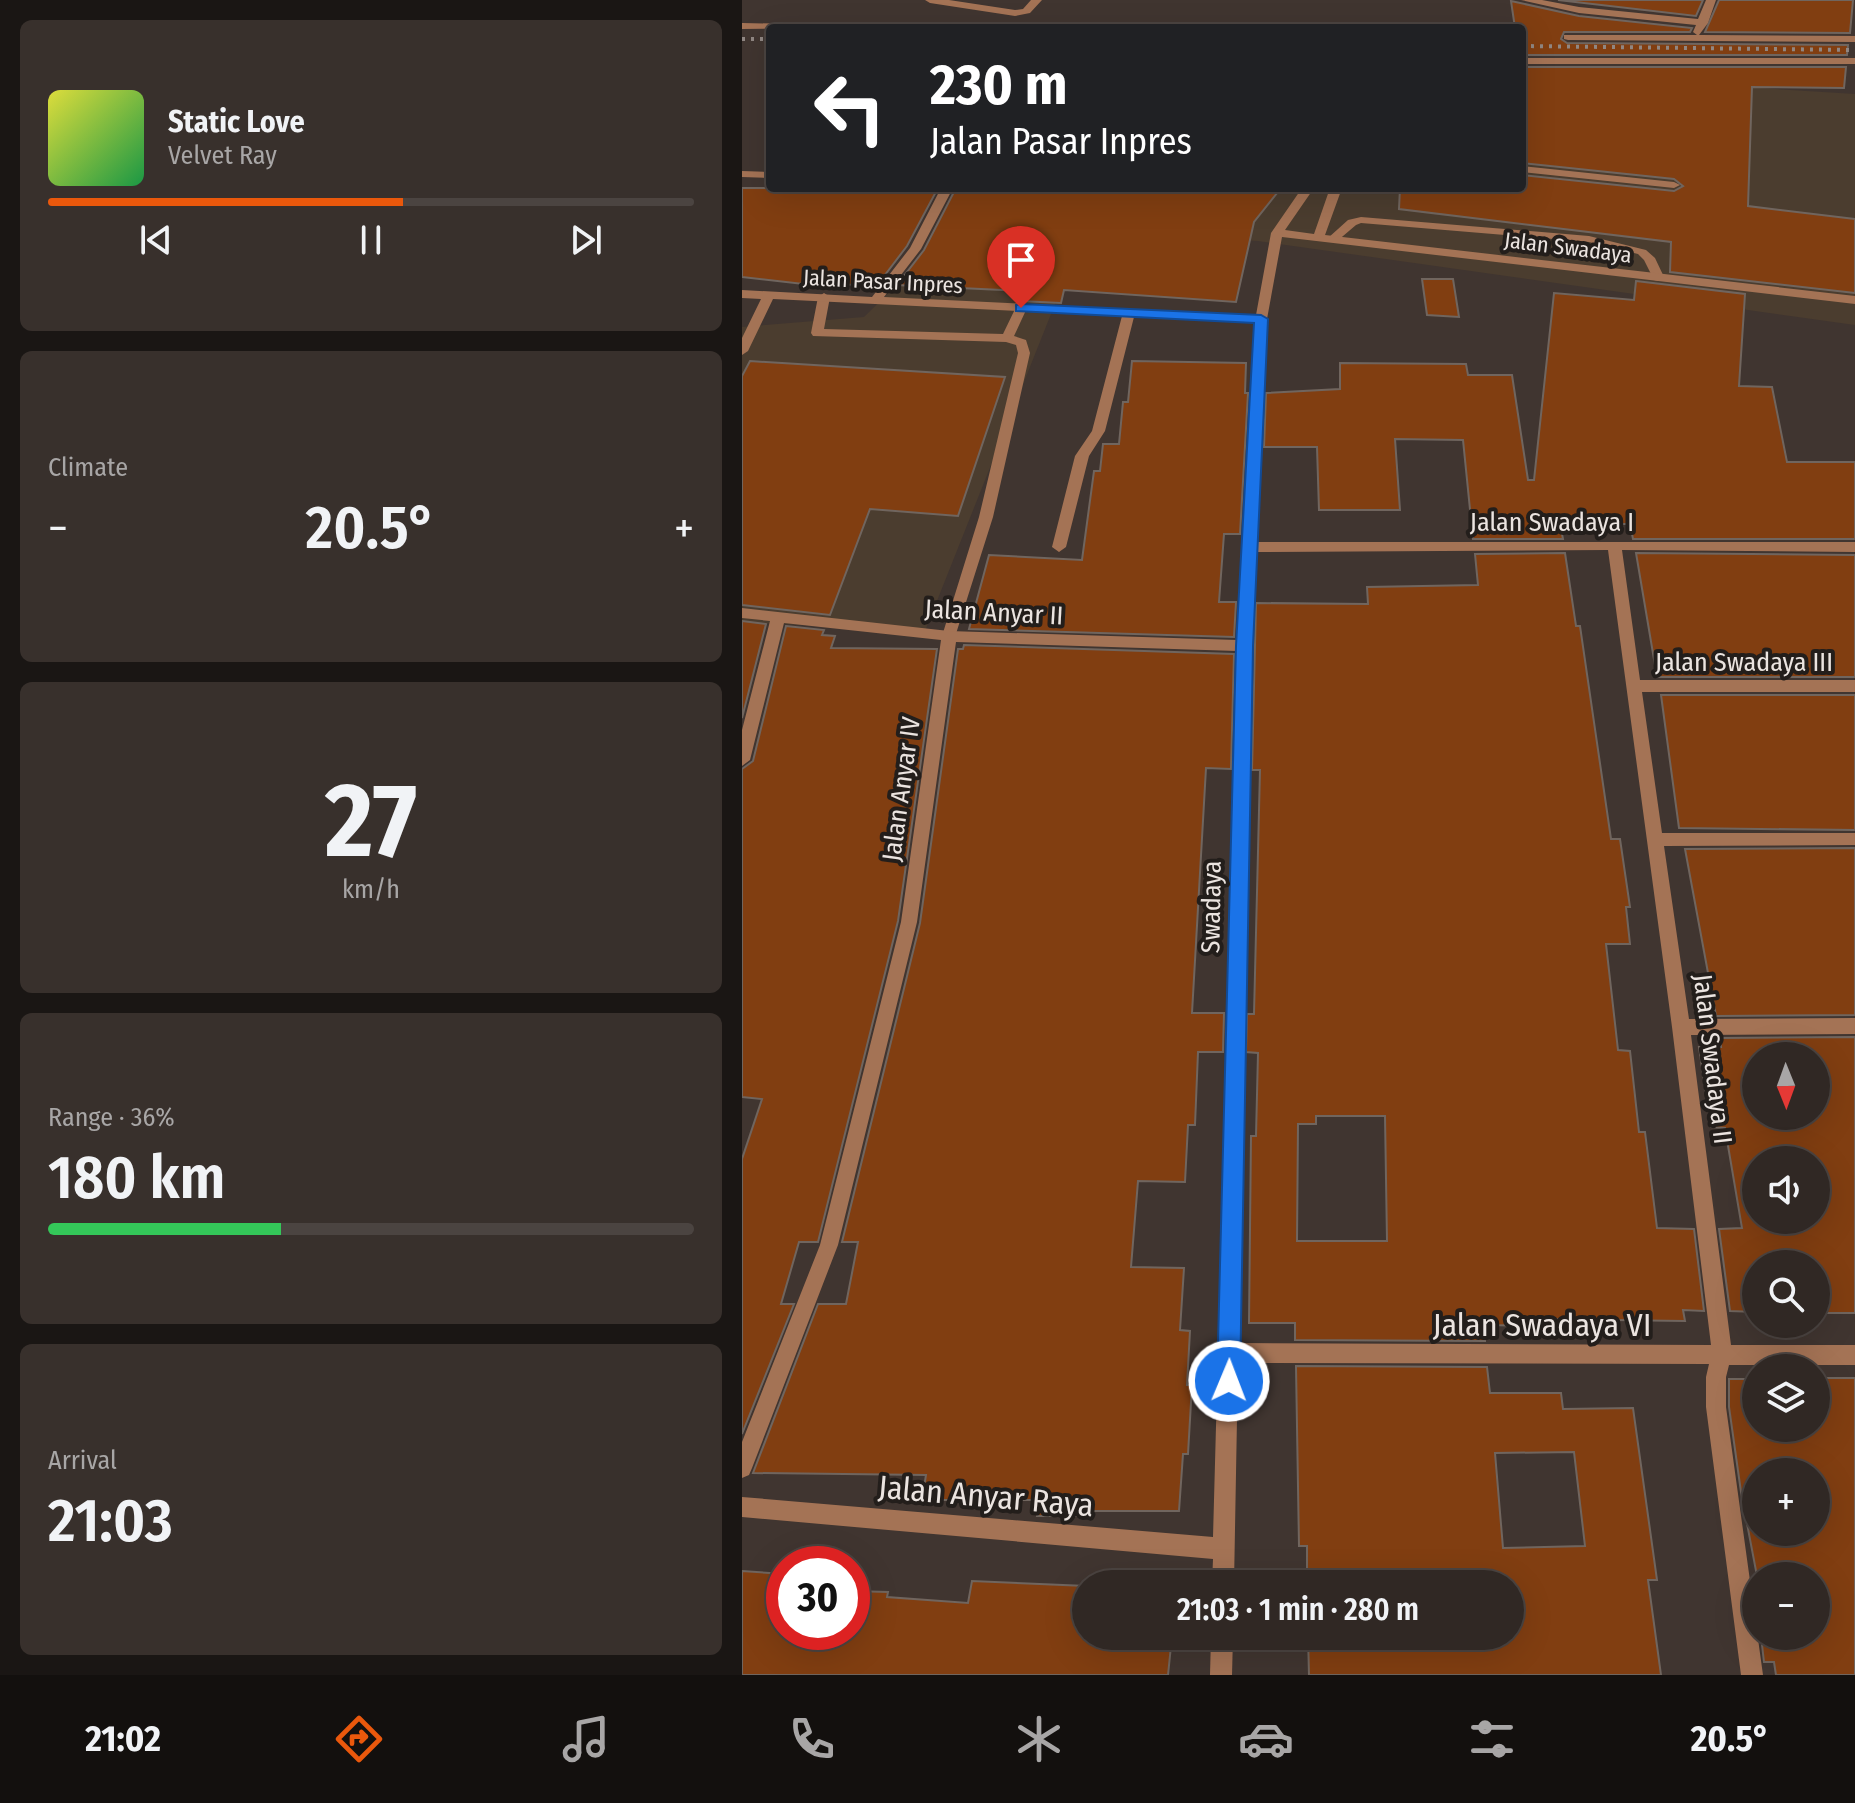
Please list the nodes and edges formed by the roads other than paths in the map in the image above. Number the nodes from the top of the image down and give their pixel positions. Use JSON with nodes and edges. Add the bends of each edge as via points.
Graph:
{"nodes":[{"id":1,"x":930,"y":0,"type":"edge"},
{"id":2,"x":1037,"y":0,"type":"edge"},
{"id":3,"x":1526,"y":0,"type":"edge"},
{"id":4,"x":1711,"y":0,"type":"edge"},
{"id":5,"x":947,"y":1,"type":"edge"},
{"id":6,"x":1703,"y":23,"type":"junction"},
{"id":7,"x":742,"y":26,"type":"edge"},
{"id":8,"x":766,"y":26,"type":"edge"},
{"id":9,"x":1568,"y":37,"type":"dead end"},
{"id":10,"x":1694,"y":39,"type":"junction"},
{"id":11,"x":1855,"y":39,"type":"edge"},
{"id":12,"x":1526,"y":61,"type":"edge"},
{"id":13,"x":1855,"y":61,"type":"edge"},
{"id":14,"x":1526,"y":169,"type":"edge"},
{"id":15,"x":742,"y":174,"type":"edge"},
{"id":16,"x":766,"y":175,"type":"edge"},
{"id":17,"x":1674,"y":185,"type":"dead end"},
{"id":18,"x":945,"y":192,"type":"edge"},
{"id":19,"x":1305,"y":192,"type":"edge"},
{"id":20,"x":1335,"y":192,"type":"edge"},
{"id":21,"x":1277,"y":233,"type":"junction"},
{"id":22,"x":1318,"y":238,"type":"junction"},
{"id":23,"x":1332,"y":240,"type":"junction"},
{"id":24,"x":1658,"y":277,"type":"junction"},
{"id":25,"x":742,"y":294,"type":"edge"},
{"id":26,"x":769,"y":295,"type":"junction"},
{"id":27,"x":824,"y":297,"type":"junction"},
{"id":28,"x":876,"y":300,"type":"junction"},
{"id":29,"x":1855,"y":300,"type":"edge"},
{"id":30,"x":1021,"y":308,"type":"junction"},
{"id":31,"x":1129,"y":313,"type":"junction"},
{"id":32,"x":1261,"y":319,"type":"junction"},
{"id":33,"x":1007,"y":338,"type":"junction"},
{"id":34,"x":742,"y":351,"type":"edge"},
{"id":35,"x":1614,"y":545,"type":"junction"},
{"id":36,"x":1059,"y":547,"type":"dead end"},
{"id":37,"x":1249,"y":547,"type":"junction"},
{"id":38,"x":1855,"y":547,"type":"edge"},
{"id":39,"x":742,"y":613,"type":"edge"},
{"id":40,"x":779,"y":616,"type":"junction"},
{"id":41,"x":949,"y":636,"type":"junction"},
{"id":42,"x":1244,"y":646,"type":"junction"},
{"id":43,"x":1633,"y":686,"type":"junction"},
{"id":44,"x":1855,"y":686,"type":"edge"},
{"id":45,"x":742,"y":760,"type":"edge"},
{"id":46,"x":1855,"y":839,"type":"edge"},
{"id":47,"x":1656,"y":840,"type":"junction"},
{"id":48,"x":1855,"y":1026,"type":"edge"},
{"id":49,"x":1681,"y":1027,"type":"junction"},
{"id":50,"x":1229,"y":1353,"type":"junction"},
{"id":51,"x":1722,"y":1354,"type":"junction"},
{"id":52,"x":1855,"y":1355,"type":"edge"},
{"id":53,"x":742,"y":1468,"type":"edge"},
{"id":54,"x":742,"y":1507,"type":"edge"},
{"id":55,"x":1224,"y":1549,"type":"junction"},
{"id":56,"x":1223,"y":1570,"type":"edge"},
{"id":57,"x":1222,"y":1650,"type":"edge"},
{"id":58,"x":1221,"y":1675,"type":"edge"},
{"id":59,"x":1752,"y":1675,"type":"edge"}],
"edges":[{"from":1,"to":5,"type":"street"},
{"from":2,"to":5,"type":"street","via":[[1015,13]]},
{"from":3,"to":6,"type":"street"},
{"from":4,"to":6,"type":"street"},
{"from":6,"to":10,"type":"street"},
{"from":7,"to":8,"type":"street"},
{"from":9,"to":10,"type":"street"},
{"from":10,"to":11,"type":"street"},
{"from":12,"to":13,"type":"street"},
{"from":14,"to":17,"type":"street"},
{"from":15,"to":16,"type":"street"},
{"from":18,"to":28,"type":"street","via":[[915,249]]},
{"from":19,"to":21,"type":"street"},
{"from":20,"to":22,"type":"street"},
{"from":21,"to":22,"type":"street","name":"Jalan Swadaya"},
{"from":21,"to":32,"type":"street","name":"Swadaya"},
{"from":22,"to":23,"type":"street","name":"Jalan Swadaya"},
{"from":23,"to":24,"type":"street","name":"Jalan Swadaya"},
{"from":23,"to":24,"type":"street","via":[[1361,220],[1589,239],[1642,252]]},
{"from":24,"to":29,"type":"street","name":"Jalan Swadaya"},
{"from":25,"to":26,"type":"street","name":"Jalan Pasar Inpres"},
{"from":26,"to":27,"type":"street","name":"Jalan Pasar Inpres"},
{"from":26,"to":34,"type":"street"},
{"from":27,"to":28,"type":"street","name":"Jalan Pasar Inpres"},
{"from":27,"to":33,"type":"street","via":[[817,333]]},
{"from":28,"to":30,"type":"street","name":"Jalan Pasar Inpres"},
{"from":30,"to":31,"type":"street","name":"Jalan Pasar Inpres"},
{"from":30,"to":33,"type":"street"},
{"from":31,"to":32,"type":"street","name":"Jalan Pasar Inpres"},
{"from":31,"to":36,"type":"street","via":[[1098,431],[1082,456]]},
{"from":32,"to":37,"type":"street","name":"Swadaya"},
{"from":33,"to":41,"type":"street","name":"Jalan Anyar IV","via":[[1022,343],[1024,353],[986,517]]},
{"from":35,"to":37,"type":"street","name":"Jalan Swadaya I"},
{"from":35,"to":38,"type":"street","name":"Jalan Swadaya I"},
{"from":35,"to":43,"type":"street","name":"Jalan Swadaya II"},
{"from":37,"to":42,"type":"street","name":"Swadaya"},
{"from":39,"to":40,"type":"street","name":"Jalan Anyar II"},
{"from":40,"to":41,"type":"street","name":"Jalan Anyar II"},
{"from":40,"to":45,"type":"street"},
{"from":41,"to":42,"type":"street","name":"Jalan Anyar II"},
{"from":41,"to":53,"type":"street","name":"Jalan Anyar IV","via":[[909,922],[829,1245]]},
{"from":42,"to":50,"type":"street","name":"Swadaya"},
{"from":43,"to":44,"type":"street","name":"Jalan Swadaya III"},
{"from":43,"to":47,"type":"street","name":"Jalan Swadaya II"},
{"from":46,"to":47,"type":"street"},
{"from":47,"to":49,"type":"street","name":"Jalan Swadaya II"},
{"from":48,"to":49,"type":"street"},
{"from":49,"to":51,"type":"street","name":"Jalan Swadaya II"},
{"from":50,"to":51,"type":"street","name":"Jalan Swadaya VI"},
{"from":50,"to":55,"type":"street","name":"Swadaya"},
{"from":51,"to":52,"type":"street","name":"Jalan Swadaya VI"},
{"from":51,"to":59,"type":"street","name":"Jalan Swadaya II","via":[[1716,1407]]},
{"from":54,"to":55,"type":"street","name":"Jalan Anyar Raya"},
{"from":55,"to":56,"type":"street","name":"Swadaya"},
{"from":57,"to":58,"type":"street"}]}
